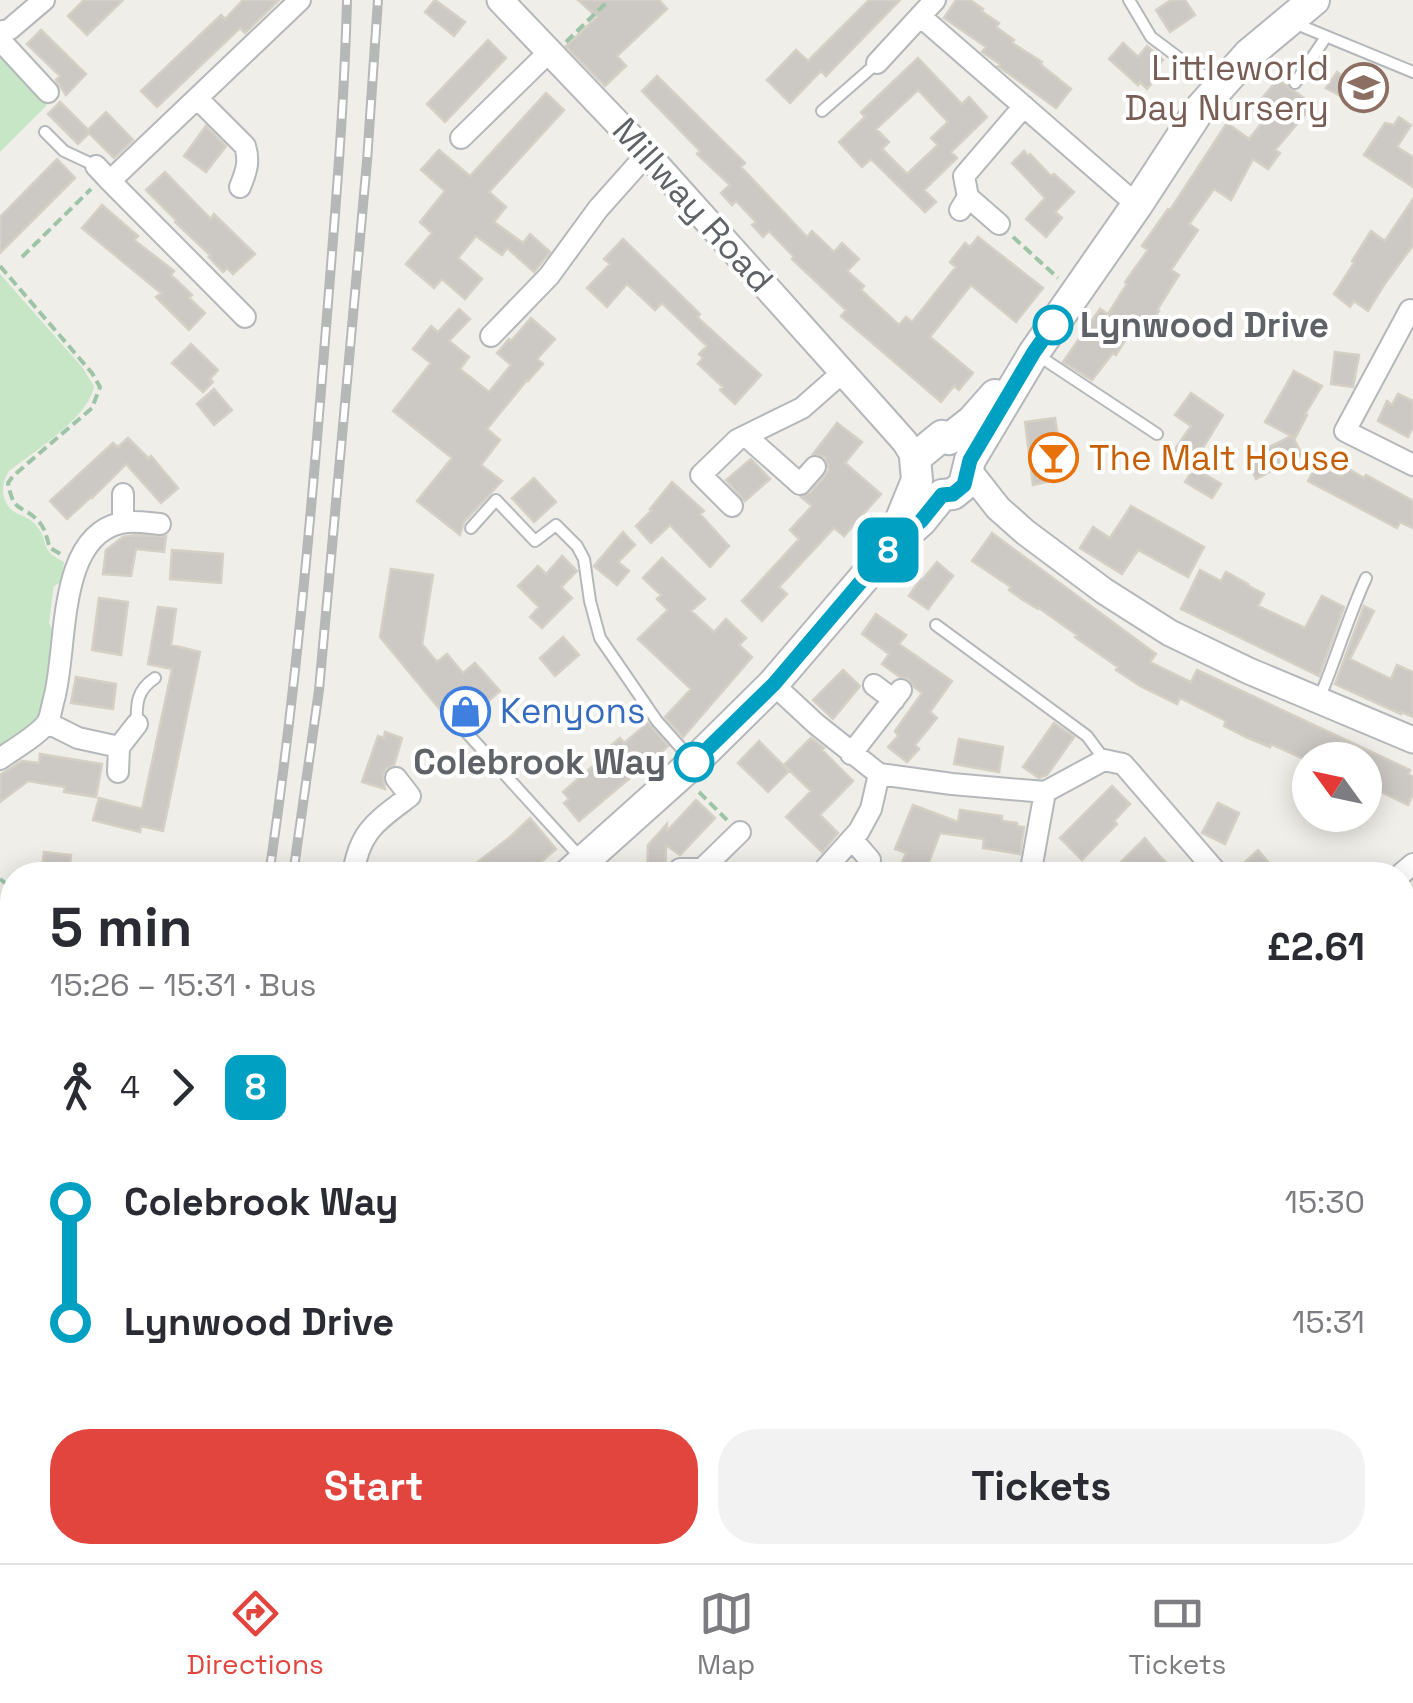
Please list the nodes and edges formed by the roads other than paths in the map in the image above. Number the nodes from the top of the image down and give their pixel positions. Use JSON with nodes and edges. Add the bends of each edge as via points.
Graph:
{"nodes":[{"id":1,"x":44,"y":0,"type":"edge"},
{"id":2,"x":300,"y":0,"type":"edge"},
{"id":3,"x":500,"y":0,"type":"edge"},
{"id":4,"x":935,"y":0,"type":"edge"},
{"id":5,"x":1129,"y":0,"type":"edge"},
{"id":6,"x":1314,"y":0,"type":"edge"},
{"id":7,"x":1283,"y":10,"type":"edge"},
{"id":8,"x":920,"y":16,"type":"junction"},
{"id":9,"x":0,"y":32,"type":"edge"},
{"id":10,"x":1326,"y":37,"type":"junction"},
{"id":11,"x":0,"y":40,"type":"edge"},
{"id":12,"x":555,"y":50,"type":"junction"},
{"id":13,"x":877,"y":62,"type":"joint"},
{"id":14,"x":1413,"y":72,"type":"edge"},
{"id":15,"x":1295,"y":82,"type":"dead end"},
{"id":16,"x":1221,"y":85,"type":"junction"},
{"id":17,"x":48,"y":92,"type":"dead end"},
{"id":18,"x":198,"y":99,"type":"junction"},
{"id":19,"x":1024,"y":106,"type":"junction"},
{"id":20,"x":822,"y":111,"type":"dead end"},
{"id":21,"x":45,"y":132,"type":"dead end"},
{"id":22,"x":460,"y":137,"type":"dead end"},
{"id":23,"x":647,"y":154,"type":"junction"},
{"id":24,"x":104,"y":174,"type":"junction"},
{"id":25,"x":240,"y":187,"type":"dead end"},
{"id":26,"x":1137,"y":205,"type":"junction"},
{"id":27,"x":998,"y":224,"type":"road end"},
{"id":28,"x":1410,"y":310,"type":"dead end"},
{"id":29,"x":245,"y":317,"type":"dead end"},
{"id":30,"x":490,"y":336,"type":"dead end"},
{"id":31,"x":1034,"y":352,"type":"junction"},
{"id":32,"x":844,"y":372,"type":"junction"},
{"id":33,"x":1157,"y":434,"type":"dead end"},
{"id":34,"x":746,"y":436,"type":"junction"},
{"id":35,"x":1413,"y":465,"type":"edge"},
{"id":36,"x":945,"y":466,"type":"junction"},
{"id":37,"x":815,"y":468,"type":"dead end"},
{"id":38,"x":123,"y":494,"type":"dead end"},
{"id":39,"x":732,"y":506,"type":"dead end"},
{"id":40,"x":123,"y":522,"type":"junction"},
{"id":41,"x":160,"y":524,"type":"dead end"},
{"id":42,"x":471,"y":528,"type":"dead end"},
{"id":43,"x":1366,"y":578,"type":"dead end"},
{"id":44,"x":936,"y":625,"type":"dead end"},
{"id":45,"x":155,"y":678,"type":"dead end"},
{"id":46,"x":774,"y":684,"type":"junction"},
{"id":47,"x":874,"y":684,"type":"dead end"},
{"id":48,"x":1319,"y":700,"type":"junction"},
{"id":49,"x":48,"y":723,"type":"junction"},
{"id":50,"x":138,"y":724,"type":"joint"},
{"id":51,"x":467,"y":733,"type":"dead end"},
{"id":52,"x":1413,"y":740,"type":"edge"},
{"id":53,"x":119,"y":748,"type":"junction"},
{"id":54,"x":851,"y":754,"type":"junction"},
{"id":55,"x":0,"y":759,"type":"edge"},
{"id":56,"x":1104,"y":760,"type":"junction"},
{"id":57,"x":688,"y":768,"type":"junction"},
{"id":58,"x":118,"y":772,"type":"dead end"},
{"id":59,"x":879,"y":774,"type":"junction"},
{"id":60,"x":396,"y":778,"type":"dead end"},
{"id":61,"x":1045,"y":792,"type":"junction"},
{"id":62,"x":740,"y":832,"type":"road end"},
{"id":63,"x":852,"y":839,"type":"junction"},
{"id":64,"x":870,"y":860,"type":"dead end"},
{"id":65,"x":356,"y":862,"type":"edge"},
{"id":66,"x":571,"y":862,"type":"edge"},
{"id":67,"x":583,"y":862,"type":"edge"},
{"id":68,"x":707,"y":862,"type":"edge"},
{"id":69,"x":831,"y":862,"type":"edge"},
{"id":70,"x":1032,"y":862,"type":"edge"},
{"id":71,"x":1208,"y":862,"type":"edge"}],
"edges":[{"from":1,"to":9,"type":"street"},
{"from":2,"to":18,"type":"street"},
{"from":3,"to":12,"type":"street","name":"Millway Road"},
{"from":4,"to":8,"type":"street"},
{"from":5,"to":16,"type":"lane","via":[[1151,38]]},
{"from":6,"to":7,"type":"main road"},
{"from":7,"to":10,"type":"lane"},
{"from":7,"to":16,"type":"main road"},
{"from":8,"to":13,"type":"street"},
{"from":8,"to":19,"type":"street"},
{"from":10,"to":14,"type":"lane"},
{"from":10,"to":15,"type":"lane"},
{"from":11,"to":17,"type":"street"},
{"from":12,"to":22,"type":"street"},
{"from":12,"to":23,"type":"street","name":"Millway Road"},
{"from":13,"to":20,"type":"lane"},
{"from":16,"to":26,"type":"main road"},
{"from":18,"to":24,"type":"street"},
{"from":18,"to":25,"type":"street","via":[[245,146]]},
{"from":19,"to":26,"type":"street"},
{"from":19,"to":27,"type":"street","via":[[964,176],[964,203]]},
{"from":21,"to":24,"type":"lane"},
{"from":23,"to":30,"type":"street","via":[[550,276]]},
{"from":23,"to":32,"type":"street","name":"Millway Road"},
{"from":24,"to":29,"type":"street"},
{"from":26,"to":31,"type":"main road"},
{"from":28,"to":35,"type":"street","via":[[1341,438]]},
{"from":31,"to":33,"type":"lane"},
{"from":31,"to":36,"type":"main road","via":[[972,421]]},
{"from":32,"to":34,"type":"street","via":[[802,408]]},
{"from":32,"to":36,"type":"street","name":"Millway Road","via":[[905,442]]},
{"from":34,"to":37,"type":"street","via":[[800,484]]},
{"from":34,"to":39,"type":"street","via":[[701,475]]},
{"from":36,"to":46,"type":"main road","via":[[887,551]]},
{"from":36,"to":48,"type":"street","name":"Millway Road","via":[[1104,591],[1170,633]]},
{"from":38,"to":40,"type":"street"},
{"from":40,"to":41,"type":"street"},
{"from":40,"to":49,"type":"street","via":[[95,535],[77,561]]},
{"from":42,"to":57,"type":"lane","via":[[496,500],[535,541],[556,525],[577,546],[600,638]]},
{"from":43,"to":48,"type":"lane"},
{"from":44,"to":56,"type":"lane","via":[[1087,736]]},
{"from":45,"to":50,"type":"lane","via":[[140,690]]},
{"from":46,"to":54,"type":"street"},
{"from":46,"to":57,"type":"main road"},
{"from":47,"to":54,"type":"street","via":[[898,695]]},
{"from":48,"to":52,"type":"street","name":"Millway Road"},
{"from":49,"to":53,"type":"street"},
{"from":49,"to":55,"type":"street"},
{"from":50,"to":53,"type":"street"},
{"from":51,"to":66,"type":"lane"},
{"from":53,"to":58,"type":"street"},
{"from":54,"to":59,"type":"street"},
{"from":56,"to":61,"type":"street"},
{"from":56,"to":71,"type":"street","via":[[1124,764]]},
{"from":57,"to":67,"type":"main road"},
{"from":59,"to":61,"type":"street"},
{"from":59,"to":63,"type":"street","via":[[871,808]]},
{"from":60,"to":65,"type":"street","via":[[410,796],[375,822]]},
{"from":61,"to":70,"type":"street"},
{"from":62,"to":68,"type":"street"},
{"from":63,"to":64,"type":"street"},
{"from":63,"to":69,"type":"street"}]}
